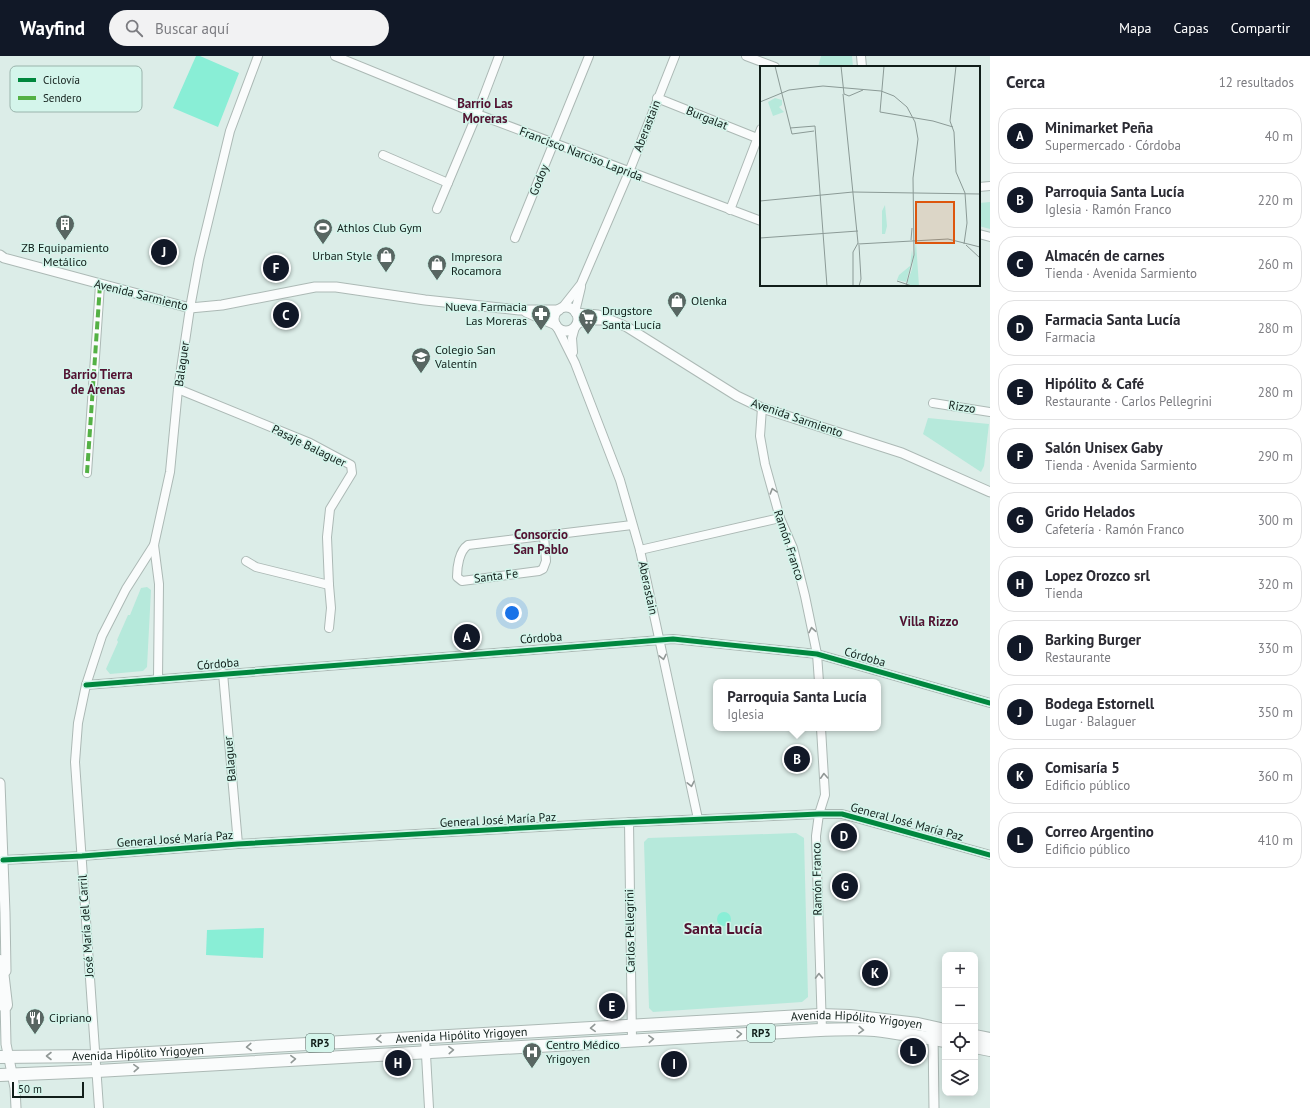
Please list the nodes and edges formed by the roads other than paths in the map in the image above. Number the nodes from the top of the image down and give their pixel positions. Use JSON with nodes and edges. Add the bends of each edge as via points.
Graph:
{"nodes":[{"id":1,"x":258,"y":56,"type":"edge"},
{"id":2,"x":336,"y":56,"type":"edge"},
{"id":3,"x":499,"y":56,"type":"edge"},
{"id":4,"x":589,"y":56,"type":"edge"},
{"id":5,"x":675,"y":56,"type":"edge"},
{"id":6,"x":746,"y":56,"type":"edge"},
{"id":7,"x":861,"y":56,"type":"edge"},
{"id":8,"x":772,"y":66,"type":"edge"},
{"id":9,"x":862,"y":66,"type":"edge"},
{"id":10,"x":657,"y":98,"type":"junction"},
{"id":11,"x":476,"y":114,"type":"junction"},
{"id":12,"x":760,"y":131,"type":"edge"},
{"id":13,"x":757,"y":138,"type":"junction"},
{"id":14,"x":554,"y":144,"type":"junction"},
{"id":15,"x":383,"y":155,"type":"dead end"},
{"id":16,"x":629,"y":172,"type":"junction"},
{"id":17,"x":448,"y":183,"type":"junction"},
{"id":18,"x":990,"y":186,"type":"edge"},
{"id":19,"x":980,"y":187,"type":"edge"},
{"id":20,"x":437,"y":209,"type":"dead end"},
{"id":21,"x":730,"y":210,"type":"junction"},
{"id":22,"x":760,"y":222,"type":"edge"},
{"id":23,"x":980,"y":234,"type":"edge"},
{"id":24,"x":990,"y":237,"type":"edge"},
{"id":25,"x":515,"y":238,"type":"dead end"},
{"id":26,"x":1,"y":257,"type":"edge"},
{"id":27,"x":581,"y":284,"type":"junction"},
{"id":28,"x":100,"y":285,"type":"junction"},
{"id":29,"x":190,"y":308,"type":"junction"},
{"id":30,"x":561,"y":309,"type":"junction"},
{"id":31,"x":519,"y":310,"type":"junction"},
{"id":32,"x":575,"y":312,"type":"junction"},
{"id":33,"x":616,"y":322,"type":"junction"},
{"id":34,"x":576,"y":325,"type":"junction"},
{"id":35,"x":557,"y":326,"type":"junction"},
{"id":36,"x":575,"y":363,"type":"junction"},
{"id":37,"x":178,"y":389,"type":"junction"},
{"id":38,"x":933,"y":403,"type":"dead end"},
{"id":39,"x":762,"y":408,"type":"junction"},
{"id":40,"x":990,"y":412,"type":"edge"},
{"id":41,"x":87,"y":473,"type":"dead end"},
{"id":42,"x":990,"y":492,"type":"edge"},
{"id":43,"x":780,"y":518,"type":"junction"},
{"id":44,"x":632,"y":524,"type":"junction"},
{"id":45,"x":544,"y":536,"type":"junction"},
{"id":46,"x":154,"y":545,"type":"junction"},
{"id":47,"x":640,"y":550,"type":"junction"},
{"id":48,"x":246,"y":561,"type":"dead end"},
{"id":49,"x":329,"y":585,"type":"junction"},
{"id":50,"x":329,"y":628,"type":"dead end"},
{"id":51,"x":660,"y":639,"type":"junction"},
{"id":52,"x":817,"y":654,"type":"junction"},
{"id":53,"x":223,"y":673,"type":"junction"},
{"id":54,"x":158,"y":679,"type":"junction"},
{"id":55,"x":819,"y":679,"type":"edge"},
{"id":56,"x":86,"y":685,"type":"junction"},
{"id":57,"x":990,"y":702,"type":"edge"},
{"id":58,"x":821,"y":731,"type":"edge"},
{"id":59,"x":0,"y":783,"type":"edge"},
{"id":60,"x":819,"y":814,"type":"junction"},
{"id":61,"x":698,"y":819,"type":"junction"},
{"id":62,"x":629,"y":822,"type":"junction"},
{"id":63,"x":238,"y":844,"type":"junction"},
{"id":64,"x":990,"y":855,"type":"edge"},
{"id":65,"x":82,"y":856,"type":"junction"},
{"id":66,"x":3,"y":860,"type":"junction"},
{"id":67,"x":0,"y":962,"type":"edge"},
{"id":68,"x":5,"y":1005,"type":"junction"},
{"id":69,"x":820,"y":1014,"type":"junction"},
{"id":70,"x":632,"y":1025,"type":"junction"},
{"id":71,"x":822,"y":1030,"type":"junction"},
{"id":72,"x":939,"y":1035,"type":"edge"},
{"id":73,"x":425,"y":1037,"type":"junction"},
{"id":74,"x":978,"y":1037,"type":"edge"},
{"id":75,"x":990,"y":1039,"type":"edge"},
{"id":76,"x":632,"y":1040,"type":"junction"},
{"id":77,"x":978,"y":1048,"type":"edge"},
{"id":78,"x":990,"y":1050,"type":"edge"},
{"id":79,"x":426,"y":1052,"type":"junction"},
{"id":80,"x":96,"y":1056,"type":"junction"},
{"id":81,"x":4,"y":1057,"type":"edge"},
{"id":82,"x":97,"y":1071,"type":"junction"},
{"id":83,"x":6,"y":1074,"type":"edge"},
{"id":84,"x":16,"y":1108,"type":"edge"},
{"id":85,"x":99,"y":1108,"type":"edge"},
{"id":86,"x":429,"y":1108,"type":"edge"},
{"id":87,"x":934,"y":1108,"type":"edge"}],
"edges":[{"from":1,"to":29,"type":"street","name":"Balaguer","via":[[230,131],[199,259]]},
{"from":2,"to":11,"type":"street","name":"Francisco Narciso Laprida"},
{"from":3,"to":11,"type":"street"},
{"from":4,"to":14,"type":"street","name":"Godoy"},
{"from":5,"to":10,"type":"street","name":"Aberastain"},
{"from":6,"to":8,"type":"street"},
{"from":7,"to":9,"type":"street"},
{"from":10,"to":13,"type":"street","name":"Burgalat"},
{"from":10,"to":16,"type":"street","name":"Aberastain"},
{"from":11,"to":14,"type":"street","name":"Francisco Narciso Laprida"},
{"from":11,"to":17,"type":"street"},
{"from":12,"to":13,"type":"street"},
{"from":13,"to":21,"type":"street"},
{"from":14,"to":16,"type":"street","name":"Francisco Narciso Laprida"},
{"from":14,"to":25,"type":"street","name":"Godoy"},
{"from":15,"to":17,"type":"street"},
{"from":16,"to":21,"type":"street","name":"Francisco Narciso Laprida"},
{"from":16,"to":27,"type":"street","name":"Aberastain"},
{"from":17,"to":20,"type":"street"},
{"from":18,"to":19,"type":"street"},
{"from":21,"to":22,"type":"street","name":"Francisco Narciso Laprida"},
{"from":23,"to":24,"type":"street"},
{"from":26,"to":28,"type":"street","name":"Avenida Sarmiento"},
{"from":27,"to":30,"type":"street","name":"Aberastain"},
{"from":27,"to":32,"type":"street","name":"Aberastain"},
{"from":28,"to":29,"type":"street","name":"Avenida Sarmiento"},
{"from":28,"to":41,"type":"street"},
{"from":29,"to":31,"type":"street","name":"Avenida Sarmiento","via":[[222,305],[315,287],[336,287]]},
{"from":29,"to":37,"type":"street","name":"Balaguer"},
{"from":30,"to":31,"type":"street","name":"Avenida Sarmiento"},
{"from":30,"to":32,"type":"street","via":[[570,308]]},
{"from":30,"to":35,"type":"street","via":[[554,316]]},
{"from":31,"to":35,"type":"street","name":"Avenida Sarmiento"},
{"from":32,"to":33,"type":"street","name":"Avenida Sarmiento","via":[[598,315]]},
{"from":32,"to":34,"type":"street","via":[[578,320]]},
{"from":33,"to":34,"type":"street","name":"Avenida Sarmiento","via":[[588,320]]},
{"from":33,"to":39,"type":"street","name":"Avenida Sarmiento","via":[[638,333],[737,396]]},
{"from":34,"to":35,"type":"street","via":[[568,330]]},
{"from":34,"to":36,"type":"street","name":"Aberastain","via":[[572,341]]},
{"from":35,"to":36,"type":"street","name":"Aberastain"},
{"from":36,"to":44,"type":"street","name":"Aberastain","via":[[620,480]]},
{"from":37,"to":46,"type":"street","name":"Balaguer","via":[[170,472]]},
{"from":37,"to":49,"type":"street","name":"Pasaje Balaguer","via":[[310,443],[351,465],[352,473],[330,509],[327,537]]},
{"from":38,"to":40,"type":"street","name":"Rizzo"},
{"from":39,"to":42,"type":"street","name":"Avenida Sarmiento","via":[[902,453]]},
{"from":43,"to":39,"type":"street","name":"Ramón Franco","one_way":true,"via":[[760,436]]},
{"from":43,"to":47,"type":"street"},
{"from":52,"to":43,"type":"street","name":"Ramón Franco","one_way":true,"via":[[793,548]]},
{"from":44,"to":45,"type":"street","name":"Santa Fe"},
{"from":44,"to":47,"type":"street","name":"Aberastain"},
{"from":45,"to":45,"type":"street","name":"Santa Fe","via":[[546,560],[543,569],[539,571],[462,581],[457,577],[460,555],[468,545]]},
{"from":46,"to":54,"type":"street","name":"Balaguer","via":[[159,584]]},
{"from":46,"to":56,"type":"street","name":"José María del Carril","via":[[126,589],[102,636]]},
{"from":47,"to":51,"type":"street","name":"Aberastain"},
{"from":48,"to":49,"type":"street","via":[[256,567]]},
{"from":49,"to":50,"type":"street","name":"Pasaje Balaguer"},
{"from":51,"to":52,"type":"street","name":"Córdoba"},
{"from":51,"to":53,"type":"street","name":"Córdoba"},
{"from":51,"to":61,"type":"street","name":"Aberastain","one_way":true},
{"from":52,"to":55,"type":"street","name":"Ramón Franco"},
{"from":52,"to":57,"type":"street","name":"Córdoba"},
{"from":53,"to":54,"type":"street","name":"Córdoba"},
{"from":53,"to":63,"type":"street","name":"Balaguer"},
{"from":54,"to":56,"type":"street","name":"Córdoba"},
{"from":56,"to":65,"type":"street","name":"José María del Carril","via":[[78,723],[75,762]]},
{"from":60,"to":58,"type":"street","name":"Ramón Franco","one_way":true,"via":[[824,795]]},
{"from":59,"to":66,"type":"street"},
{"from":60,"to":61,"type":"street","name":"General José María Paz"},
{"from":60,"to":64,"type":"street","name":"General José María Paz","via":[[842,814]]},
{"from":69,"to":60,"type":"street","name":"Ramón Franco","one_way":true,"via":[[816,836]]},
{"from":61,"to":62,"type":"street","name":"General José María Paz"},
{"from":62,"to":63,"type":"street","name":"General José María Paz"},
{"from":62,"to":70,"type":"street","name":"Carlos Pellegrini"},
{"from":63,"to":65,"type":"street","name":"General José María Paz"},
{"from":65,"to":66,"type":"street","name":"General José María Paz"},
{"from":65,"to":80,"type":"street","name":"José María del Carril"},
{"from":66,"to":68,"type":"street"},
{"from":67,"to":68,"type":"highway"},
{"from":68,"to":81,"type":"street"},
{"from":69,"to":70,"type":"main road","name":"Avenida Hipólito Yrigoyen","number":"RP3"},
{"from":69,"to":71,"type":"street","name":"Ramón Franco"},
{"from":69,"to":72,"type":"main road","name":"Avenida Hipólito Yrigoyen","number":"RP3","via":[[918,1024]]},
{"from":70,"to":73,"type":"main road","name":"Avenida Hipólito Yrigoyen","number":"RP3","one_way":true},
{"from":70,"to":76,"type":"street","name":"Carlos Pellegrini"},
{"from":71,"to":72,"type":"main road","name":"Avenida Hipólito Yrigoyen","number":"RP3","one_way":true,"via":[[874,1030],[917,1036]]},
{"from":76,"to":71,"type":"main road","name":"Avenida Hipólito Yrigoyen","number":"RP3","one_way":true},
{"from":72,"to":87,"type":"street"},
{"from":73,"to":79,"type":"street"},
{"from":73,"to":80,"type":"main road","name":"Avenida Hipólito Yrigoyen","number":"RP3","one_way":true},
{"from":74,"to":75,"type":"main road"},
{"from":79,"to":76,"type":"main road","name":"Avenida Hipólito Yrigoyen","number":"RP3","one_way":true},
{"from":77,"to":78,"type":"main road"},
{"from":82,"to":79,"type":"main road","name":"Avenida Hipólito Yrigoyen","number":"RP3","one_way":true},
{"from":79,"to":86,"type":"street"},
{"from":80,"to":81,"type":"main road","name":"Avenida Hipólito Yrigoyen","number":"RP3","one_way":true},
{"from":80,"to":82,"type":"street","name":"José María del Carril"},
{"from":81,"to":83,"type":"street"},
{"from":82,"to":83,"type":"main road","name":"Avenida Hipólito Yrigoyen","number":"RP3"},
{"from":82,"to":85,"type":"street","name":"José María del Carril"},
{"from":83,"to":84,"type":"street","via":[[15,1088]]}]}
